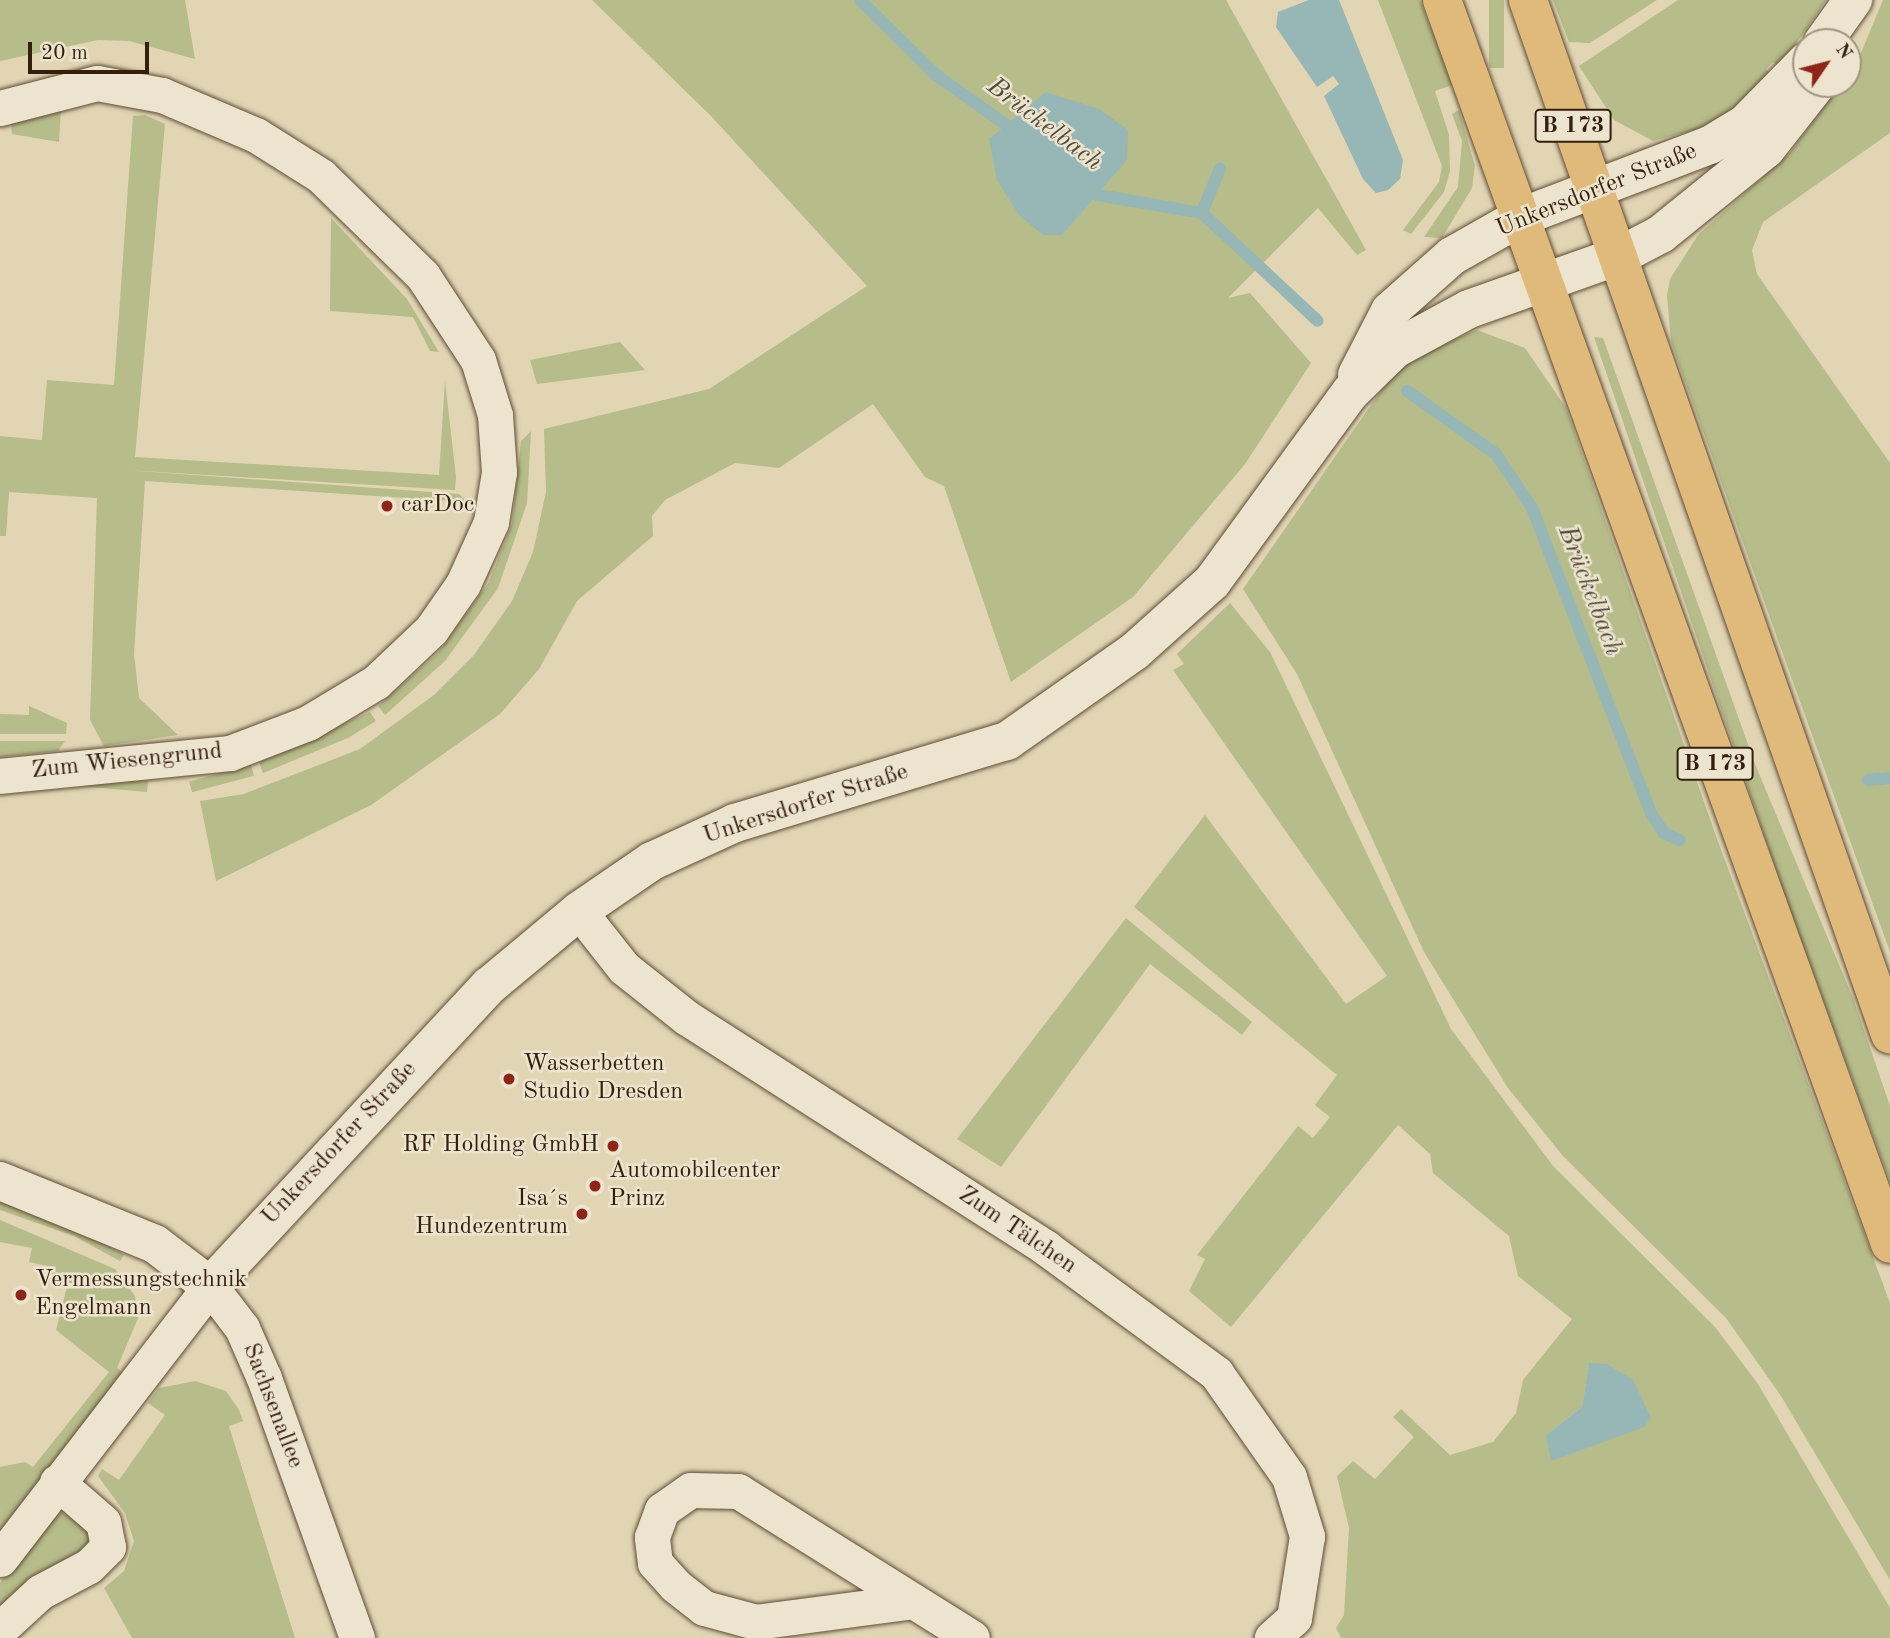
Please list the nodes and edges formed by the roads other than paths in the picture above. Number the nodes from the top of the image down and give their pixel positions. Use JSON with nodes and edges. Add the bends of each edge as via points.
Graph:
{"nodes":[{"id":1,"x":1443,"y":0,"type":"edge"},
{"id":2,"x":1528,"y":0,"type":"edge"},
{"id":3,"x":1853,"y":0,"type":"edge"},
{"id":4,"x":1833,"y":28,"type":"edge"},
{"id":5,"x":1842,"y":28,"type":"edge"},
{"id":6,"x":1792,"y":76,"type":"edge"},
{"id":7,"x":1806,"y":98,"type":"edge"},
{"id":8,"x":0,"y":108,"type":"edge"},
{"id":9,"x":1595,"y":189,"type":"junction"},
{"id":10,"x":1521,"y":216,"type":"junction"},
{"id":11,"x":1619,"y":256,"type":"junction"},
{"id":12,"x":1545,"y":283,"type":"junction"},
{"id":13,"x":1350,"y":393,"type":"junction"},
{"id":14,"x":0,"y":776,"type":"edge"},
{"id":15,"x":579,"y":911,"type":"junction"},
{"id":16,"x":1890,"y":1034,"type":"edge"},
{"id":17,"x":0,"y":1181,"type":"edge"},
{"id":18,"x":1890,"y":1244,"type":"edge"},
{"id":19,"x":210,"y":1286,"type":"junction"},
{"id":20,"x":57,"y":1482,"type":"junction"},
{"id":21,"x":0,"y":1559,"type":"edge"},
{"id":22,"x":907,"y":1602,"type":"junction"},
{"id":23,"x":0,"y":1629,"type":"edge"},
{"id":24,"x":357,"y":1638,"type":"edge"},
{"id":25,"x":972,"y":1638,"type":"edge"},
{"id":26,"x":1272,"y":1638,"type":"edge"}],
"edges":[{"from":1,"to":10,"type":"main road","number":"B 173"},
{"from":2,"to":9,"type":"main road","number":"B 173"},
{"from":3,"to":4,"type":"street"},
{"from":3,"to":5,"type":"street"},
{"from":6,"to":9,"type":"street","name":"Unkersdorfer Straße","via":[[1745,124],[1710,145]]},
{"from":7,"to":11,"type":"street","name":"Unkersdorfer Straße","via":[[1766,149],[1714,195]]},
{"from":8,"to":14,"type":"street","name":"Zum Wiesengrund","via":[[97,83],[162,95],[256,135],[321,176],[423,276],[478,360],[495,415],[499,472],[491,522],[463,584],[431,630],[376,682],[308,723],[230,753]]},
{"from":9,"to":10,"type":"street","name":"Unkersdorfer Straße"},
{"from":9,"to":11,"type":"main road","number":"B 173"},
{"from":10,"to":12,"type":"main road","number":"B 173"},
{"from":10,"to":13,"type":"street","name":"Unkersdorfer Straße","via":[[1411,286],[1367,346]]},
{"from":11,"to":12,"type":"street","name":"Unkersdorfer Straße"},
{"from":11,"to":16,"type":"main road","number":"B 173"},
{"from":12,"to":13,"type":"street","name":"Unkersdorfer Straße","via":[[1429,327]]},
{"from":12,"to":18,"type":"main road","number":"B 173"},
{"from":13,"to":15,"type":"street","name":"Unkersdorfer Straße","via":[[1212,582],[1135,650],[1018,733],[735,823],[652,861]]},
{"from":15,"to":19,"type":"street","name":"Unkersdorfer Straße","via":[[489,986]]},
{"from":15,"to":26,"type":"street","name":"Zum Tälchen","via":[[624,968],[687,1018],[1046,1248],[1216,1373],[1289,1477],[1307,1536],[1294,1618]]},
{"from":17,"to":19,"type":"street","name":"Sachsenallee","via":[[155,1244]]},
{"from":19,"to":20,"type":"street","name":"Unkersdorfer Straße"},
{"from":19,"to":24,"type":"street","name":"Sachsenallee","via":[[242,1328],[264,1378]]},
{"from":20,"to":21,"type":"street","name":"Unkersdorfer Straße"},
{"from":20,"to":23,"type":"street","via":[[103,1522],[108,1546],[89,1566],[40,1592]]},
{"from":22,"to":22,"type":"street","via":[[738,1491],[691,1490],[662,1510],[652,1537],[655,1563],[675,1586],[704,1608],[756,1622]]},
{"from":22,"to":25,"type":"street"}]}
